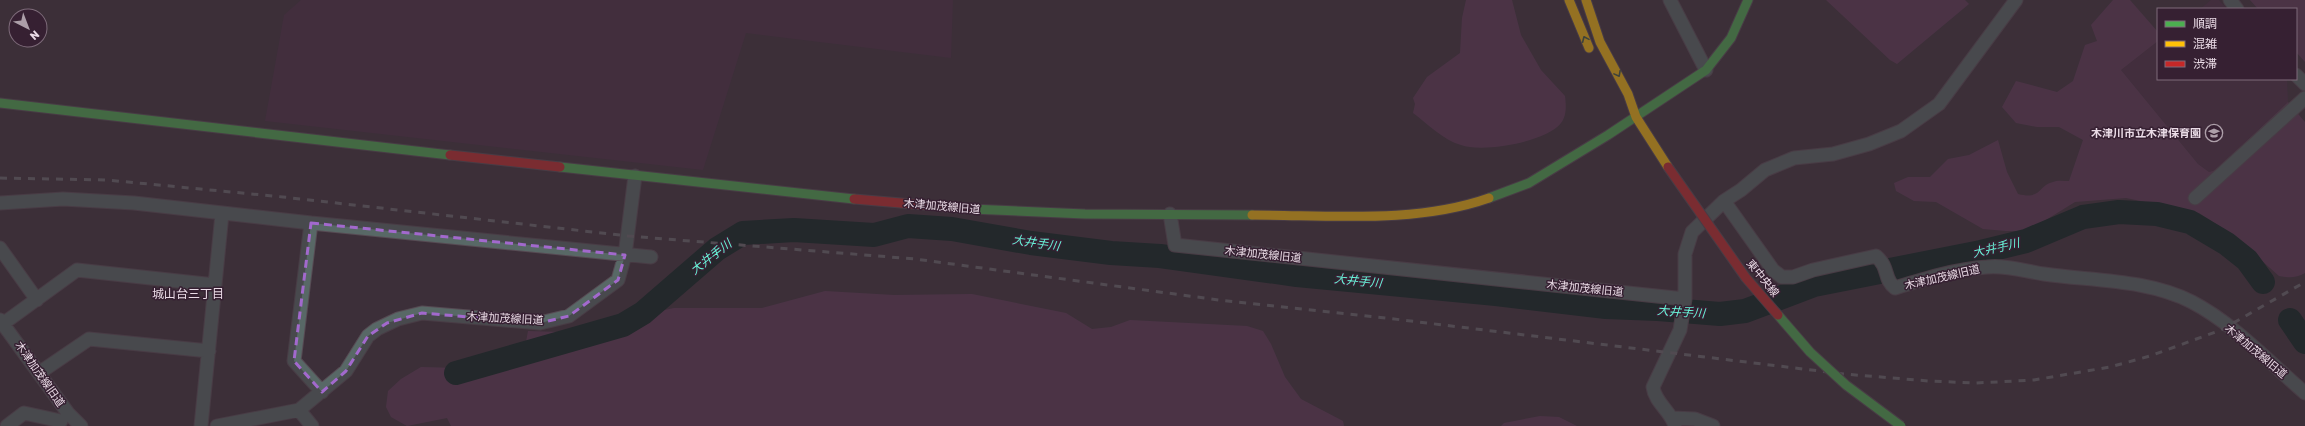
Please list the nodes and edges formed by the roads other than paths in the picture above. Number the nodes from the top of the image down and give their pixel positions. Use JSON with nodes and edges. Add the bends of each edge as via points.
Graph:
{"nodes":[{"id":1,"x":1569,"y":0,"type":"edge"},
{"id":2,"x":1586,"y":0,"type":"edge"},
{"id":3,"x":1670,"y":0,"type":"edge"},
{"id":4,"x":1748,"y":0,"type":"edge"},
{"id":5,"x":2016,"y":0,"type":"edge"},
{"id":6,"x":2230,"y":0,"type":"edge"},
{"id":7,"x":2236,"y":8,"type":"edge"},
{"id":8,"x":1592,"y":55,"type":"dead end"},
{"id":9,"x":1706,"y":70,"type":"junction"},
{"id":10,"x":2297,"y":76,"type":"edge"},
{"id":11,"x":2305,"y":84,"type":"edge"},
{"id":12,"x":2305,"y":98,"type":"edge"},
{"id":13,"x":0,"y":103,"type":"edge"},
{"id":14,"x":1621,"y":105,"type":"dead end"},
{"id":15,"x":1636,"y":117,"type":"junction"},
{"id":16,"x":635,"y":176,"type":"junction"},
{"id":17,"x":2195,"y":198,"type":"dead end"},
{"id":18,"x":1724,"y":201,"type":"junction"},
{"id":19,"x":0,"y":203,"type":"edge"},
{"id":20,"x":222,"y":214,"type":"junction"},
{"id":21,"x":1170,"y":214,"type":"junction"},
{"id":22,"x":311,"y":223,"type":"junction"},
{"id":23,"x":0,"y":248,"type":"edge"},
{"id":24,"x":626,"y":255,"type":"junction"},
{"id":25,"x":651,"y":257,"type":"dead end"},
{"id":26,"x":215,"y":285,"type":"junction"},
{"id":27,"x":1684,"y":298,"type":"junction"},
{"id":28,"x":37,"y":300,"type":"junction"},
{"id":29,"x":2,"y":322,"type":"edge"},
{"id":30,"x":209,"y":351,"type":"junction"},
{"id":31,"x":39,"y":373,"type":"junction"},
{"id":32,"x":322,"y":392,"type":"junction"},
{"id":33,"x":2305,"y":393,"type":"edge"},
{"id":34,"x":298,"y":410,"type":"junction"},
{"id":35,"x":64,"y":420,"type":"edge"},
{"id":36,"x":1674,"y":422,"type":"edge"},
{"id":37,"x":7,"y":426,"type":"edge"},
{"id":38,"x":81,"y":426,"type":"edge"},
{"id":39,"x":201,"y":426,"type":"edge"},
{"id":40,"x":217,"y":426,"type":"edge"},
{"id":41,"x":312,"y":426,"type":"edge"},
{"id":42,"x":1713,"y":426,"type":"edge"},
{"id":43,"x":1901,"y":426,"type":"edge"}],
"edges":[{"from":8,"to":1,"type":"main road","one_way":true},
{"from":2,"to":15,"type":"main road","name":"東中央線","one_way":true,"via":[[1600,42],[1628,94]]},
{"from":3,"to":9,"type":"street"},
{"from":4,"to":9,"type":"main road","via":[[1742,20],[1731,39]]},
{"from":5,"to":18,"type":"street","via":[[1938,104],[1901,131],[1869,144],[1833,154],[1786,161],[1764,170]]},
{"from":6,"to":7,"type":"street"},
{"from":9,"to":15,"type":"main road"},
{"from":10,"to":11,"type":"street"},
{"from":12,"to":17,"type":"street"},
{"from":13,"to":16,"type":"main road"},
{"from":14,"to":15,"type":"main road","name":"東中央線"},
{"from":15,"to":21,"type":"main road","via":[[1529,183],[1471,204],[1441,211],[1386,215]]},
{"from":15,"to":43,"type":"main road","name":"東中央線","bridge":true,"via":[[1668,168],[1746,278],[1810,352],[1846,385]]},
{"from":16,"to":21,"type":"main road","name":"木津加茂線旧道","via":[[935,207],[1077,214]]},
{"from":16,"to":24,"type":"street","name":"木津加茂線旧道"},
{"from":18,"to":27,"type":"street","via":[[1692,232],[1685,254]]},
{"from":18,"to":33,"type":"street","name":"木津加茂線旧道","via":[[1773,270],[1782,277],[1793,277],[1876,256],[1884,263],[1889,283],[1895,288],[1964,271],[1999,267],[2104,279],[2157,290],[2191,302],[2217,318]]},
{"from":19,"to":20,"type":"street","via":[[63,199],[134,203]]},
{"from":20,"to":22,"type":"street"},
{"from":20,"to":26,"type":"street"},
{"from":21,"to":27,"type":"street","name":"木津加茂線旧道","via":[[1175,245]]},
{"from":22,"to":24,"type":"street"},
{"from":22,"to":32,"type":"street","via":[[294,362]]},
{"from":23,"to":28,"type":"street"},
{"from":24,"to":25,"type":"street"},
{"from":24,"to":32,"type":"street","name":"木津加茂線旧道","via":[[618,280],[569,316],[540,322],[422,313],[387,323],[368,336],[346,371]]},
{"from":26,"to":28,"type":"street","via":[[77,270]]},
{"from":26,"to":30,"type":"street"},
{"from":27,"to":36,"type":"street","via":[[1680,330],[1653,388],[1654,396]]},
{"from":28,"to":29,"type":"street"},
{"from":29,"to":31,"type":"street","name":"木津加茂線旧道"},
{"from":30,"to":31,"type":"street","via":[[89,339]]},
{"from":30,"to":39,"type":"street"},
{"from":31,"to":35,"type":"street","name":"木津加茂線旧道"},
{"from":32,"to":34,"type":"street","name":"木津加茂線旧道"},
{"from":34,"to":40,"type":"street","name":"木津加茂線旧道"},
{"from":34,"to":41,"type":"street"},
{"from":35,"to":37,"type":"street","via":[[24,413]]},
{"from":35,"to":38,"type":"street","name":"木津加茂線旧道"},
{"from":36,"to":42,"type":"street","via":[[1695,419]]}]}
